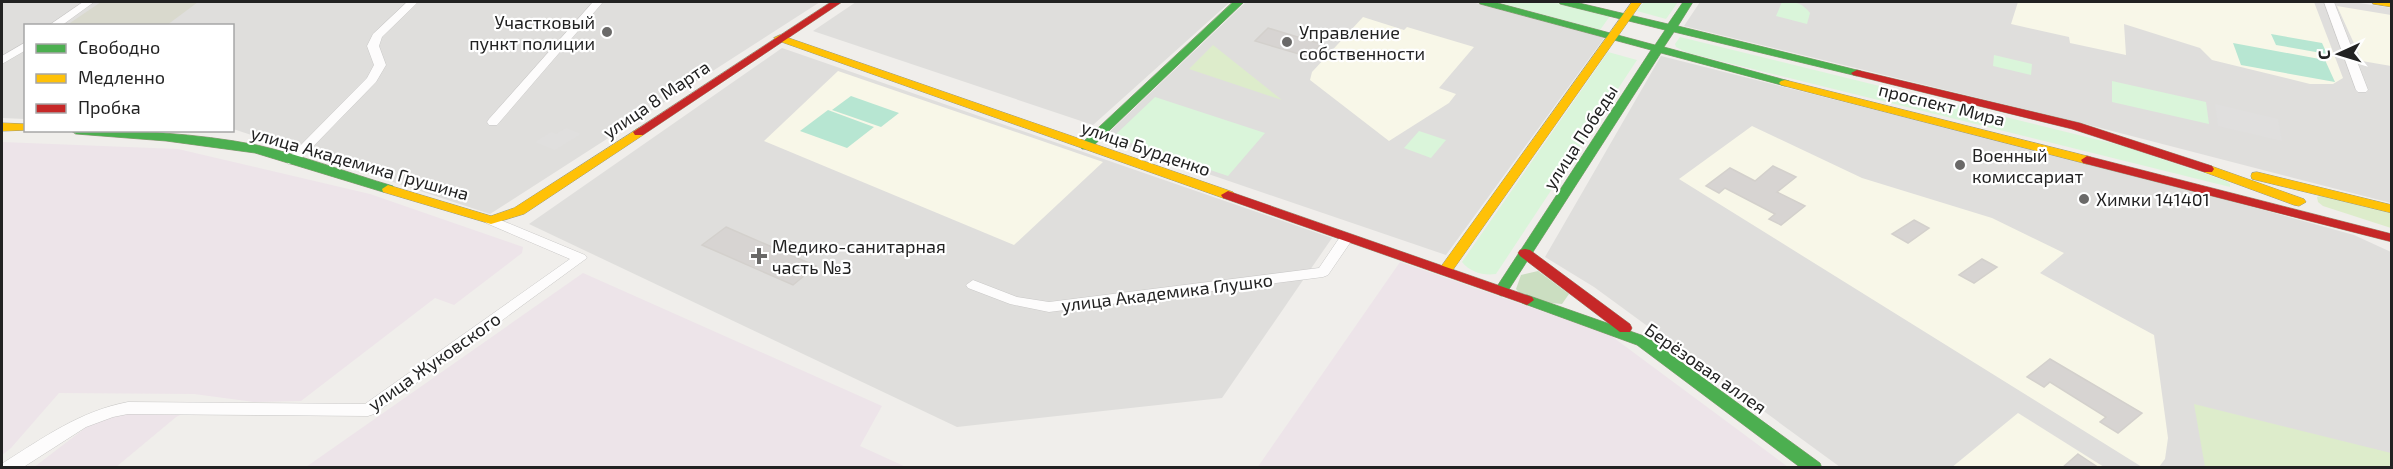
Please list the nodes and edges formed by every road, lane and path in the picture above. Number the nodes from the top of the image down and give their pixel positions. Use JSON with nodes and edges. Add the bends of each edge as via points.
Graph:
{"nodes":[{"id":1,"x":88,"y":2,"type":"edge"},
{"id":2,"x":413,"y":2,"type":"edge"},
{"id":3,"x":597,"y":2,"type":"edge"},
{"id":4,"x":837,"y":2,"type":"edge"},
{"id":5,"x":1239,"y":2,"type":"edge"},
{"id":6,"x":1484,"y":2,"type":"edge"},
{"id":7,"x":1564,"y":2,"type":"edge"},
{"id":8,"x":1637,"y":2,"type":"edge"},
{"id":9,"x":1688,"y":2,"type":"edge"},
{"id":10,"x":2329,"y":2,"type":"edge"},
{"id":11,"x":2377,"y":2,"type":"edge"},
{"id":12,"x":2391,"y":4,"type":"edge"},
{"id":13,"x":1625,"y":18,"type":"junction"},
{"id":14,"x":56,"y":24,"type":"edge"},
{"id":15,"x":1669,"y":30,"type":"junction"},
{"id":16,"x":1612,"y":37,"type":"junction"},
{"id":17,"x":780,"y":38,"type":"junction"},
{"id":18,"x":24,"y":46,"type":"edge"},
{"id":19,"x":1656,"y":50,"type":"junction"},
{"id":20,"x":2,"y":61,"type":"edge"},
{"id":21,"x":2362,"y":90,"type":"dead end"},
{"id":22,"x":493,"y":122,"type":"dead end"},
{"id":23,"x":2,"y":127,"type":"edge"},
{"id":24,"x":24,"y":128,"type":"edge"},
{"id":25,"x":108,"y":132,"type":"edge"},
{"id":26,"x":1086,"y":146,"type":"junction"},
{"id":27,"x":2171,"y":155,"type":"junction"},
{"id":28,"x":292,"y":160,"type":"junction"},
{"id":29,"x":2391,"y":209,"type":"edge"},
{"id":30,"x":491,"y":220,"type":"junction"},
{"id":31,"x":2354,"y":228,"type":"junction"},
{"id":32,"x":1347,"y":237,"type":"junction"},
{"id":33,"x":2391,"y":237,"type":"edge"},
{"id":34,"x":2391,"y":246,"type":"edge"},
{"id":35,"x":1525,"y":253,"type":"junction"},
{"id":36,"x":1445,"y":272,"type":"junction"},
{"id":37,"x":973,"y":285,"type":"dead end"},
{"id":38,"x":1501,"y":291,"type":"junction"},
{"id":39,"x":1642,"y":341,"type":"junction"},
{"id":40,"x":9,"y":468,"type":"edge"},
{"id":41,"x":1814,"y":468,"type":"edge"}],
"edges":[{"from":1,"to":14,"type":"street"},
{"from":2,"to":28,"type":"street","via":[[377,36],[373,45],[380,66],[372,80]]},
{"from":3,"to":22,"type":"street"},
{"from":4,"to":17,"type":"street","name":"улица 8 Марта"},
{"from":5,"to":26,"type":"street"},
{"from":6,"to":16,"type":"street","name":"проспект Мира"},
{"from":7,"to":13,"type":"street","name":"проспект Мира"},
{"from":8,"to":13,"type":"street","name":"улица Победы"},
{"from":9,"to":15,"type":"street","name":"улица Победы"},
{"from":10,"to":21,"type":"street"},
{"from":11,"to":12,"type":"street"},
{"from":13,"to":15,"type":"street","name":"проспект Мира"},
{"from":13,"to":16,"type":"street","name":"улица Победы"},
{"from":15,"to":19,"type":"street","name":"улица Победы"},
{"from":15,"to":27,"type":"street","name":"проспект Мира","via":[[2077,127]]},
{"from":16,"to":19,"type":"street","name":"проспект Мира"},
{"from":16,"to":36,"type":"street","name":"улица Победы"},
{"from":17,"to":26,"type":"street","name":"улица Бурденко"},
{"from":17,"to":30,"type":"street","name":"улица 8 Марта","via":[[519,211]]},
{"from":18,"to":20,"type":"street"},
{"from":19,"to":31,"type":"street","name":"проспект Мира"},
{"from":19,"to":35,"type":"street","name":"улица Победы"},
{"from":23,"to":24,"type":"street"},
{"from":25,"to":28,"type":"street","name":"улица Академика Грушина","via":[[218,142]]},
{"from":26,"to":32,"type":"street","name":"улица Бурденко"},
{"from":27,"to":29,"type":"street"},
{"from":27,"to":33,"type":"street","name":"проспект Мира"},
{"from":28,"to":30,"type":"street","name":"улица Академика Грушина"},
{"from":30,"to":40,"type":"street","name":"улица Жуковского","via":[[580,258],[368,410],[110,410]]},
{"from":31,"to":33,"type":"street","name":"проспект Мира"},
{"from":31,"to":34,"type":"street"},
{"from":32,"to":36,"type":"street","name":"улица Бурденко"},
{"from":32,"to":37,"type":"street","name":"улица Академика Глушко","via":[[1323,272],[1100,302],[1030,305]]},
{"from":35,"to":38,"type":"street","name":"улица Победы"},
{"from":35,"to":39,"type":"street"},
{"from":36,"to":38,"type":"street","name":"улица Бурденко"},
{"from":38,"to":39,"type":"street","name":"Берёзовая аллея"},
{"from":39,"to":41,"type":"street","name":"Берёзовая аллея"}]}
